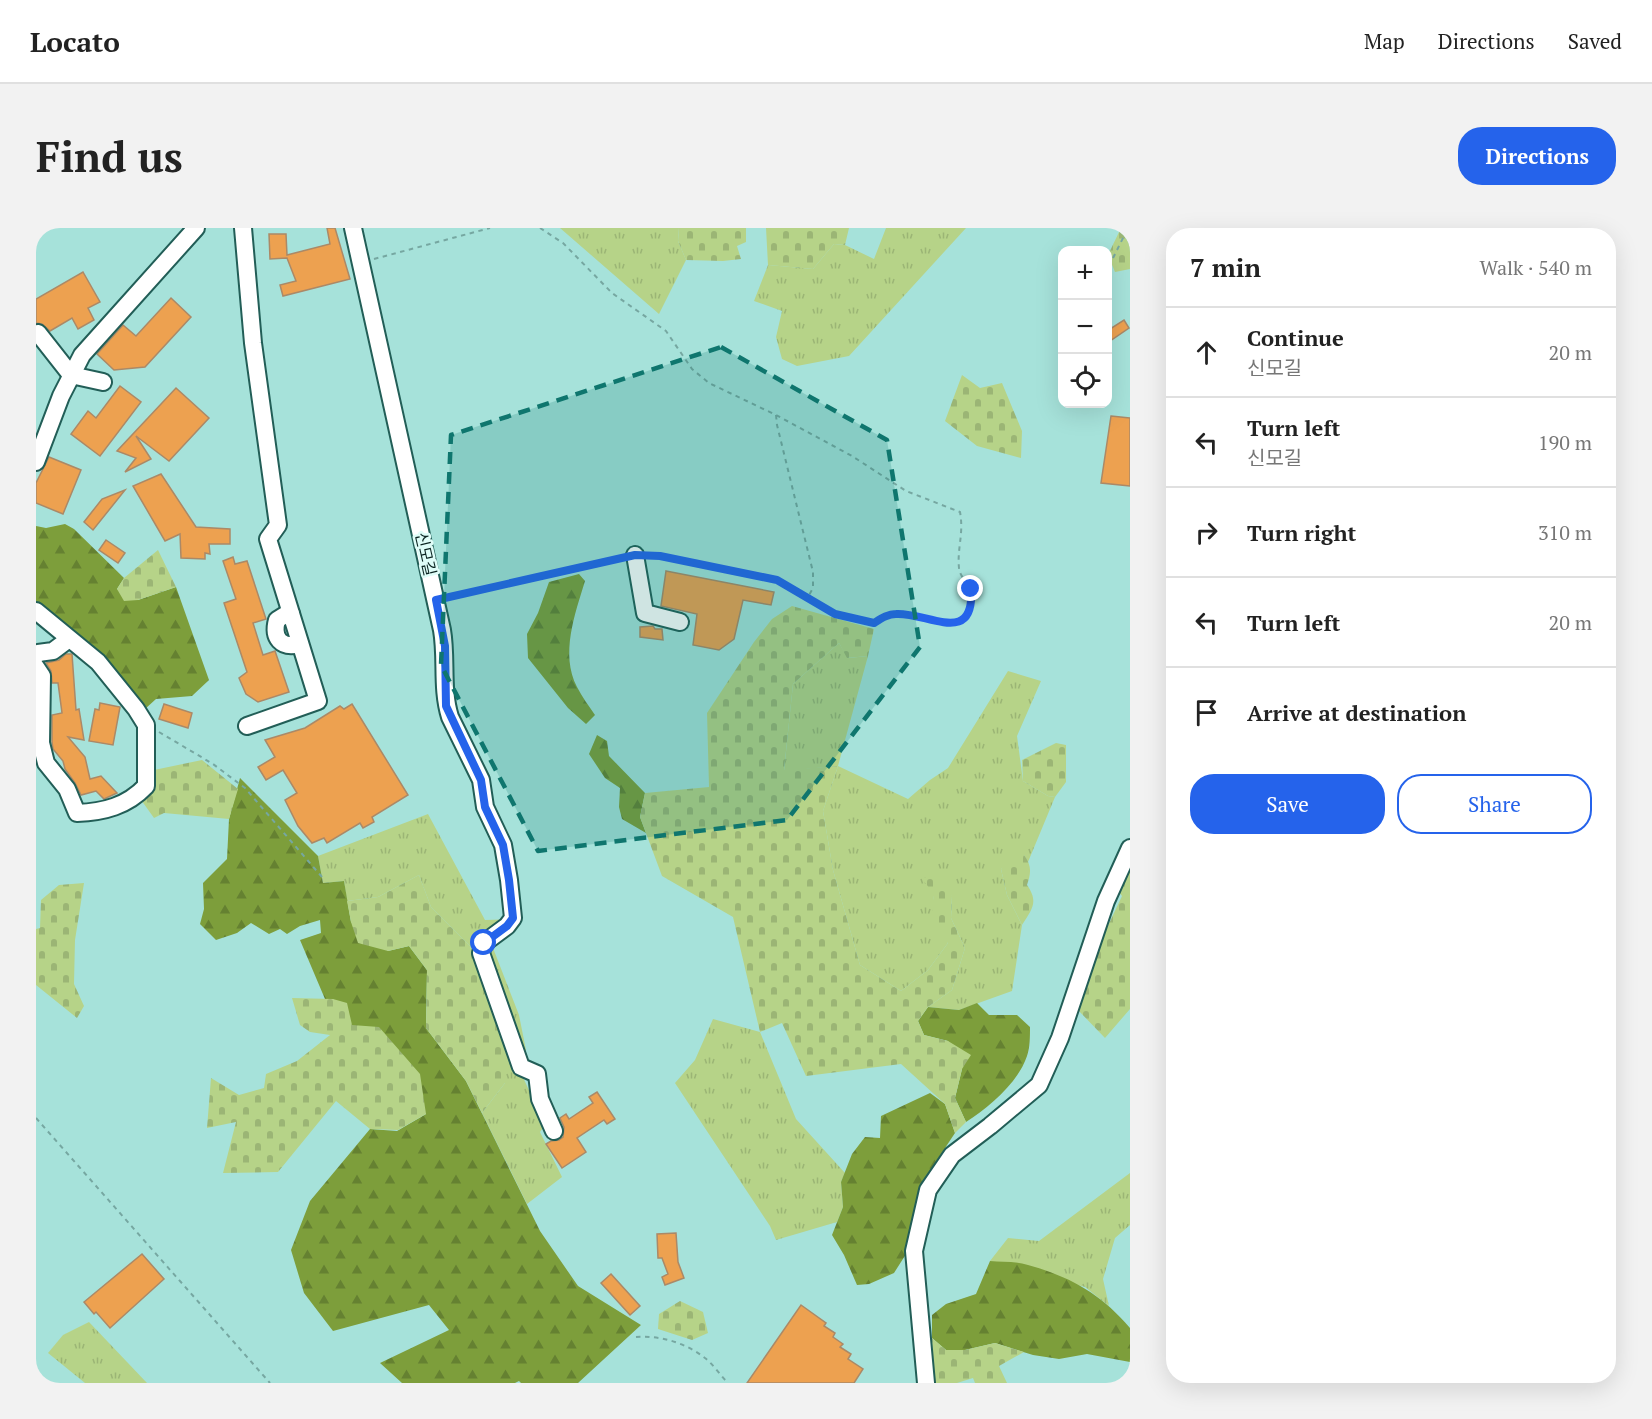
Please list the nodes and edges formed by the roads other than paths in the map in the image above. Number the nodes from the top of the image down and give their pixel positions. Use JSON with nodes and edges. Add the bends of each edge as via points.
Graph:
{"nodes":[{"id":1,"x":196,"y":228,"type":"edge"},
{"id":2,"x":243,"y":228,"type":"edge"},
{"id":3,"x":353,"y":228,"type":"edge"},
{"id":4,"x":38,"y":333,"type":"dead end"},
{"id":5,"x":70,"y":375,"type":"junction"},
{"id":6,"x":103,"y":382,"type":"dead end"},
{"id":7,"x":36,"y":462,"type":"edge"},
{"id":8,"x":635,"y":555,"type":"road end"},
{"id":9,"x":36,"y":611,"type":"edge"},
{"id":10,"x":680,"y":622,"type":"dead end"},
{"id":11,"x":69,"y":639,"type":"junction"},
{"id":12,"x":36,"y":656,"type":"edge"},
{"id":13,"x":36,"y":667,"type":"edge"},
{"id":14,"x":247,"y":726,"type":"dead end"},
{"id":15,"x":1130,"y":848,"type":"edge"},
{"id":16,"x":554,"y":1131,"type":"dead end"},
{"id":17,"x":926,"y":1383,"type":"edge"}],
"edges":[{"from":1,"to":5,"type":"street","via":[[81,355]]},
{"from":2,"to":14,"type":"street","via":[[253,343],[278,525],[268,538],[318,701]]},
{"from":3,"to":16,"type":"street","name":"신모길","via":[[445,646],[446,706],[481,780],[485,807],[503,845],[513,918],[484,943],[481,953],[521,1067],[537,1074],[540,1099]]},
{"from":4,"to":5,"type":"street"},
{"from":5,"to":6,"type":"street"},
{"from":5,"to":7,"type":"street"},
{"from":8,"to":10,"type":"street","via":[[645,613]]},
{"from":9,"to":11,"type":"street"},
{"from":11,"to":12,"type":"street","via":[[53,651]]},
{"from":11,"to":13,"type":"street","via":[[98,663],[146,725],[146,786],[133,799],[114,807],[77,813],[67,789],[46,763],[41,743],[42,676]]},
{"from":15,"to":17,"type":"street","via":[[1106,901],[1060,1038],[1039,1085],[952,1155],[928,1190],[914,1251]]}]}
